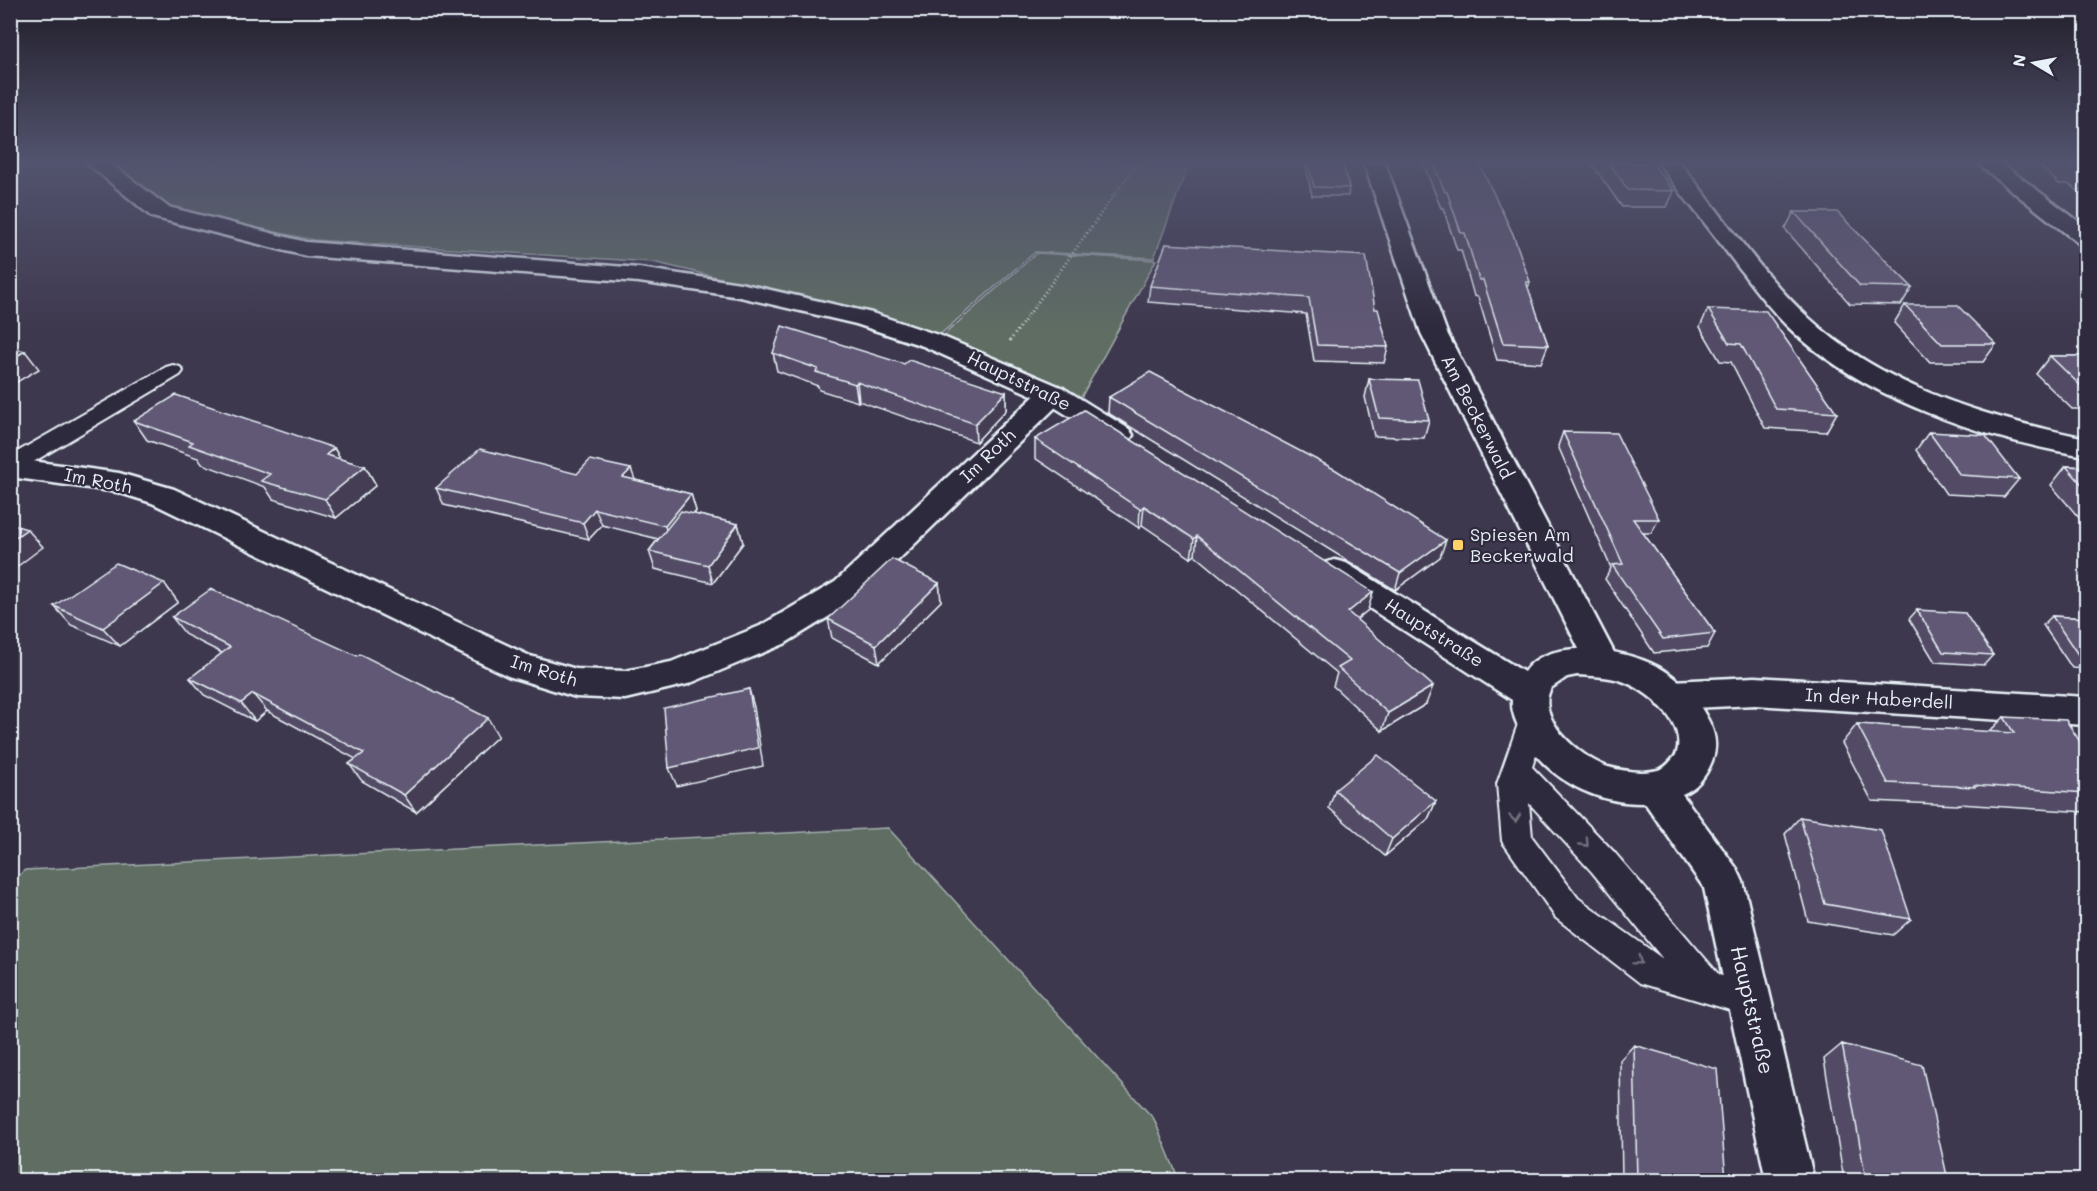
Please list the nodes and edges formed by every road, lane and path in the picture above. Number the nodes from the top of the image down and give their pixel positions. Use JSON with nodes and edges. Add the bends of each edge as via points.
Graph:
{"nodes":[{"id":1,"x":183,"y":219,"type":"edge"},
{"id":2,"x":1101,"y":219,"type":"edge"},
{"id":3,"x":1394,"y":219,"type":"edge"},
{"id":4,"x":1714,"y":219,"type":"edge"},
{"id":5,"x":2059,"y":219,"type":"edge"},
{"id":6,"x":2086,"y":238,"type":"edge"},
{"id":7,"x":992,"y":367,"type":"junction"},
{"id":8,"x":173,"y":371,"type":"dead end"},
{"id":9,"x":1053,"y":394,"type":"junction"},
{"id":10,"x":2086,"y":447,"type":"edge"},
{"id":11,"x":1144,"y":452,"type":"edge"},
{"id":12,"x":10,"y":466,"type":"edge"},
{"id":13,"x":1307,"y":553,"type":"edge"},
{"id":14,"x":1602,"y":662,"type":"junction"},
{"id":15,"x":1671,"y":695,"type":"junction"},
{"id":16,"x":1532,"y":707,"type":"junction"},
{"id":17,"x":2086,"y":711,"type":"edge"},
{"id":18,"x":1516,"y":770,"type":"junction"},
{"id":19,"x":1655,"y":787,"type":"junction"},
{"id":20,"x":1729,"y":995,"type":"junction"},
{"id":21,"x":1790,"y":1180,"type":"edge"}],
"edges":[{"from":1,"to":7,"type":"street","name":"Hauptstraße","via":[[306,249],[639,275],[740,290],[863,318],[932,341]]},
{"from":2,"to":7,"type":"path"},
{"from":3,"to":14,"type":"street","name":"Am Beckerwald","via":[[1434,333]]},
{"from":4,"to":10,"type":"street","via":[[1776,298],[1818,340],[1889,386],[1975,419]]},
{"from":5,"to":6,"type":"street"},
{"from":7,"to":9,"type":"street","name":"Hauptstraße"},
{"from":8,"to":12,"type":"lane"},
{"from":9,"to":11,"type":"street","name":"Hauptstraße"},
{"from":9,"to":12,"type":"street","name":"Im Roth","via":[[847,590],[772,635],[676,674],[625,685],[576,683],[520,667],[163,496],[119,483]]},
{"from":13,"to":16,"type":"street","name":"Hauptstraße"},
{"from":14,"to":15,"type":"street","name":"Hauptstraße","via":[[1651,680]]},
{"from":14,"to":16,"type":"street","name":"Hauptstraße","via":[[1556,667],[1540,678]]},
{"from":15,"to":17,"type":"street","name":"In der Haberdell","via":[[1755,691]]},
{"from":15,"to":19,"type":"street","name":"Hauptstraße","via":[[1687,713],[1696,733],[1697,752],[1691,768],[1676,780]]},
{"from":16,"to":18,"type":"lane"},
{"from":16,"to":19,"type":"street","name":"Hauptstraße","via":[[1543,740],[1580,772],[1623,786]]},
{"from":18,"to":20,"type":"lane","one_way":true},
{"from":18,"to":20,"type":"lane","one_way":true,"via":[[1512,783],[1517,841],[1567,908],[1652,972]]},
{"from":19,"to":20,"type":"street","name":"Hauptstraße","via":[[1723,882]]},
{"from":20,"to":21,"type":"street","name":"Hauptstraße"}]}
